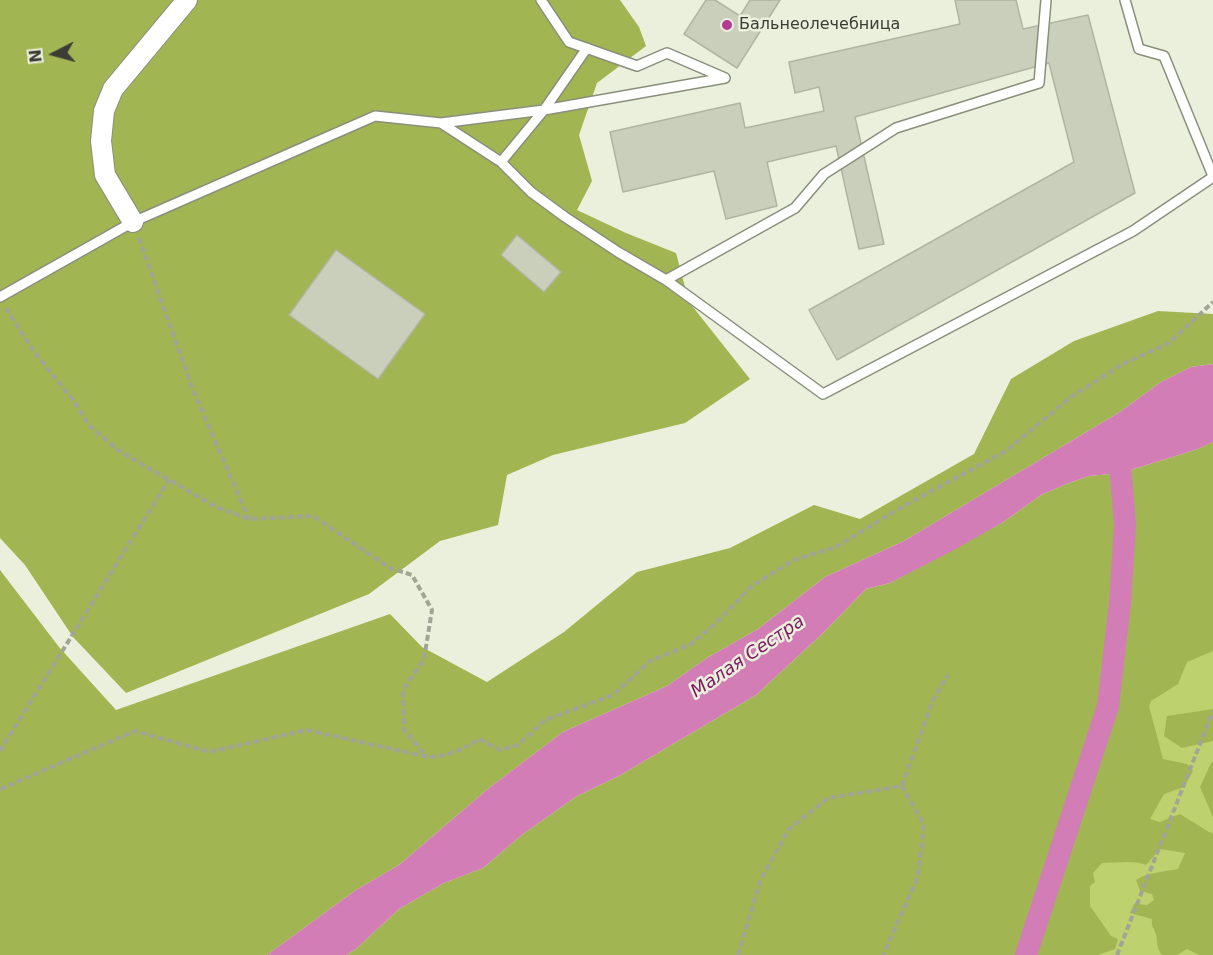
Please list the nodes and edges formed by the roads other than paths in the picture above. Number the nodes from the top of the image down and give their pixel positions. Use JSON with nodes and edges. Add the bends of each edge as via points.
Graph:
{"nodes":[{"id":1,"x":187,"y":0,"type":"edge"},
{"id":2,"x":541,"y":0,"type":"edge"},
{"id":3,"x":1046,"y":0,"type":"edge"},
{"id":4,"x":1125,"y":0,"type":"edge"},
{"id":5,"x":587,"y":48,"type":"junction"},
{"id":6,"x":544,"y":110,"type":"junction"},
{"id":7,"x":441,"y":123,"type":"junction"},
{"id":8,"x":501,"y":162,"type":"junction"},
{"id":9,"x":1213,"y":176,"type":"edge"},
{"id":10,"x":133,"y":222,"type":"junction"},
{"id":11,"x":666,"y":280,"type":"junction"},
{"id":12,"x":0,"y":297,"type":"edge"}],
"edges":[{"from":1,"to":10,"type":"street","via":[[113,88],[104,111],[101,141],[105,175]]},
{"from":2,"to":5,"type":"lane","via":[[569,42]]},
{"from":3,"to":11,"type":"lane","via":[[1039,83],[896,128],[824,174],[795,208]]},
{"from":4,"to":9,"type":"lane","via":[[1139,49],[1164,56]]},
{"from":5,"to":6,"type":"lane"},
{"from":5,"to":6,"type":"lane","via":[[636,66],[667,53],[725,78]]},
{"from":6,"to":7,"type":"lane"},
{"from":6,"to":8,"type":"lane"},
{"from":7,"to":8,"type":"lane"},
{"from":7,"to":10,"type":"lane","via":[[375,116]]},
{"from":8,"to":11,"type":"lane","via":[[556,211]]},
{"from":9,"to":11,"type":"lane","via":[[1133,231],[823,394]]},
{"from":10,"to":12,"type":"lane"}]}
